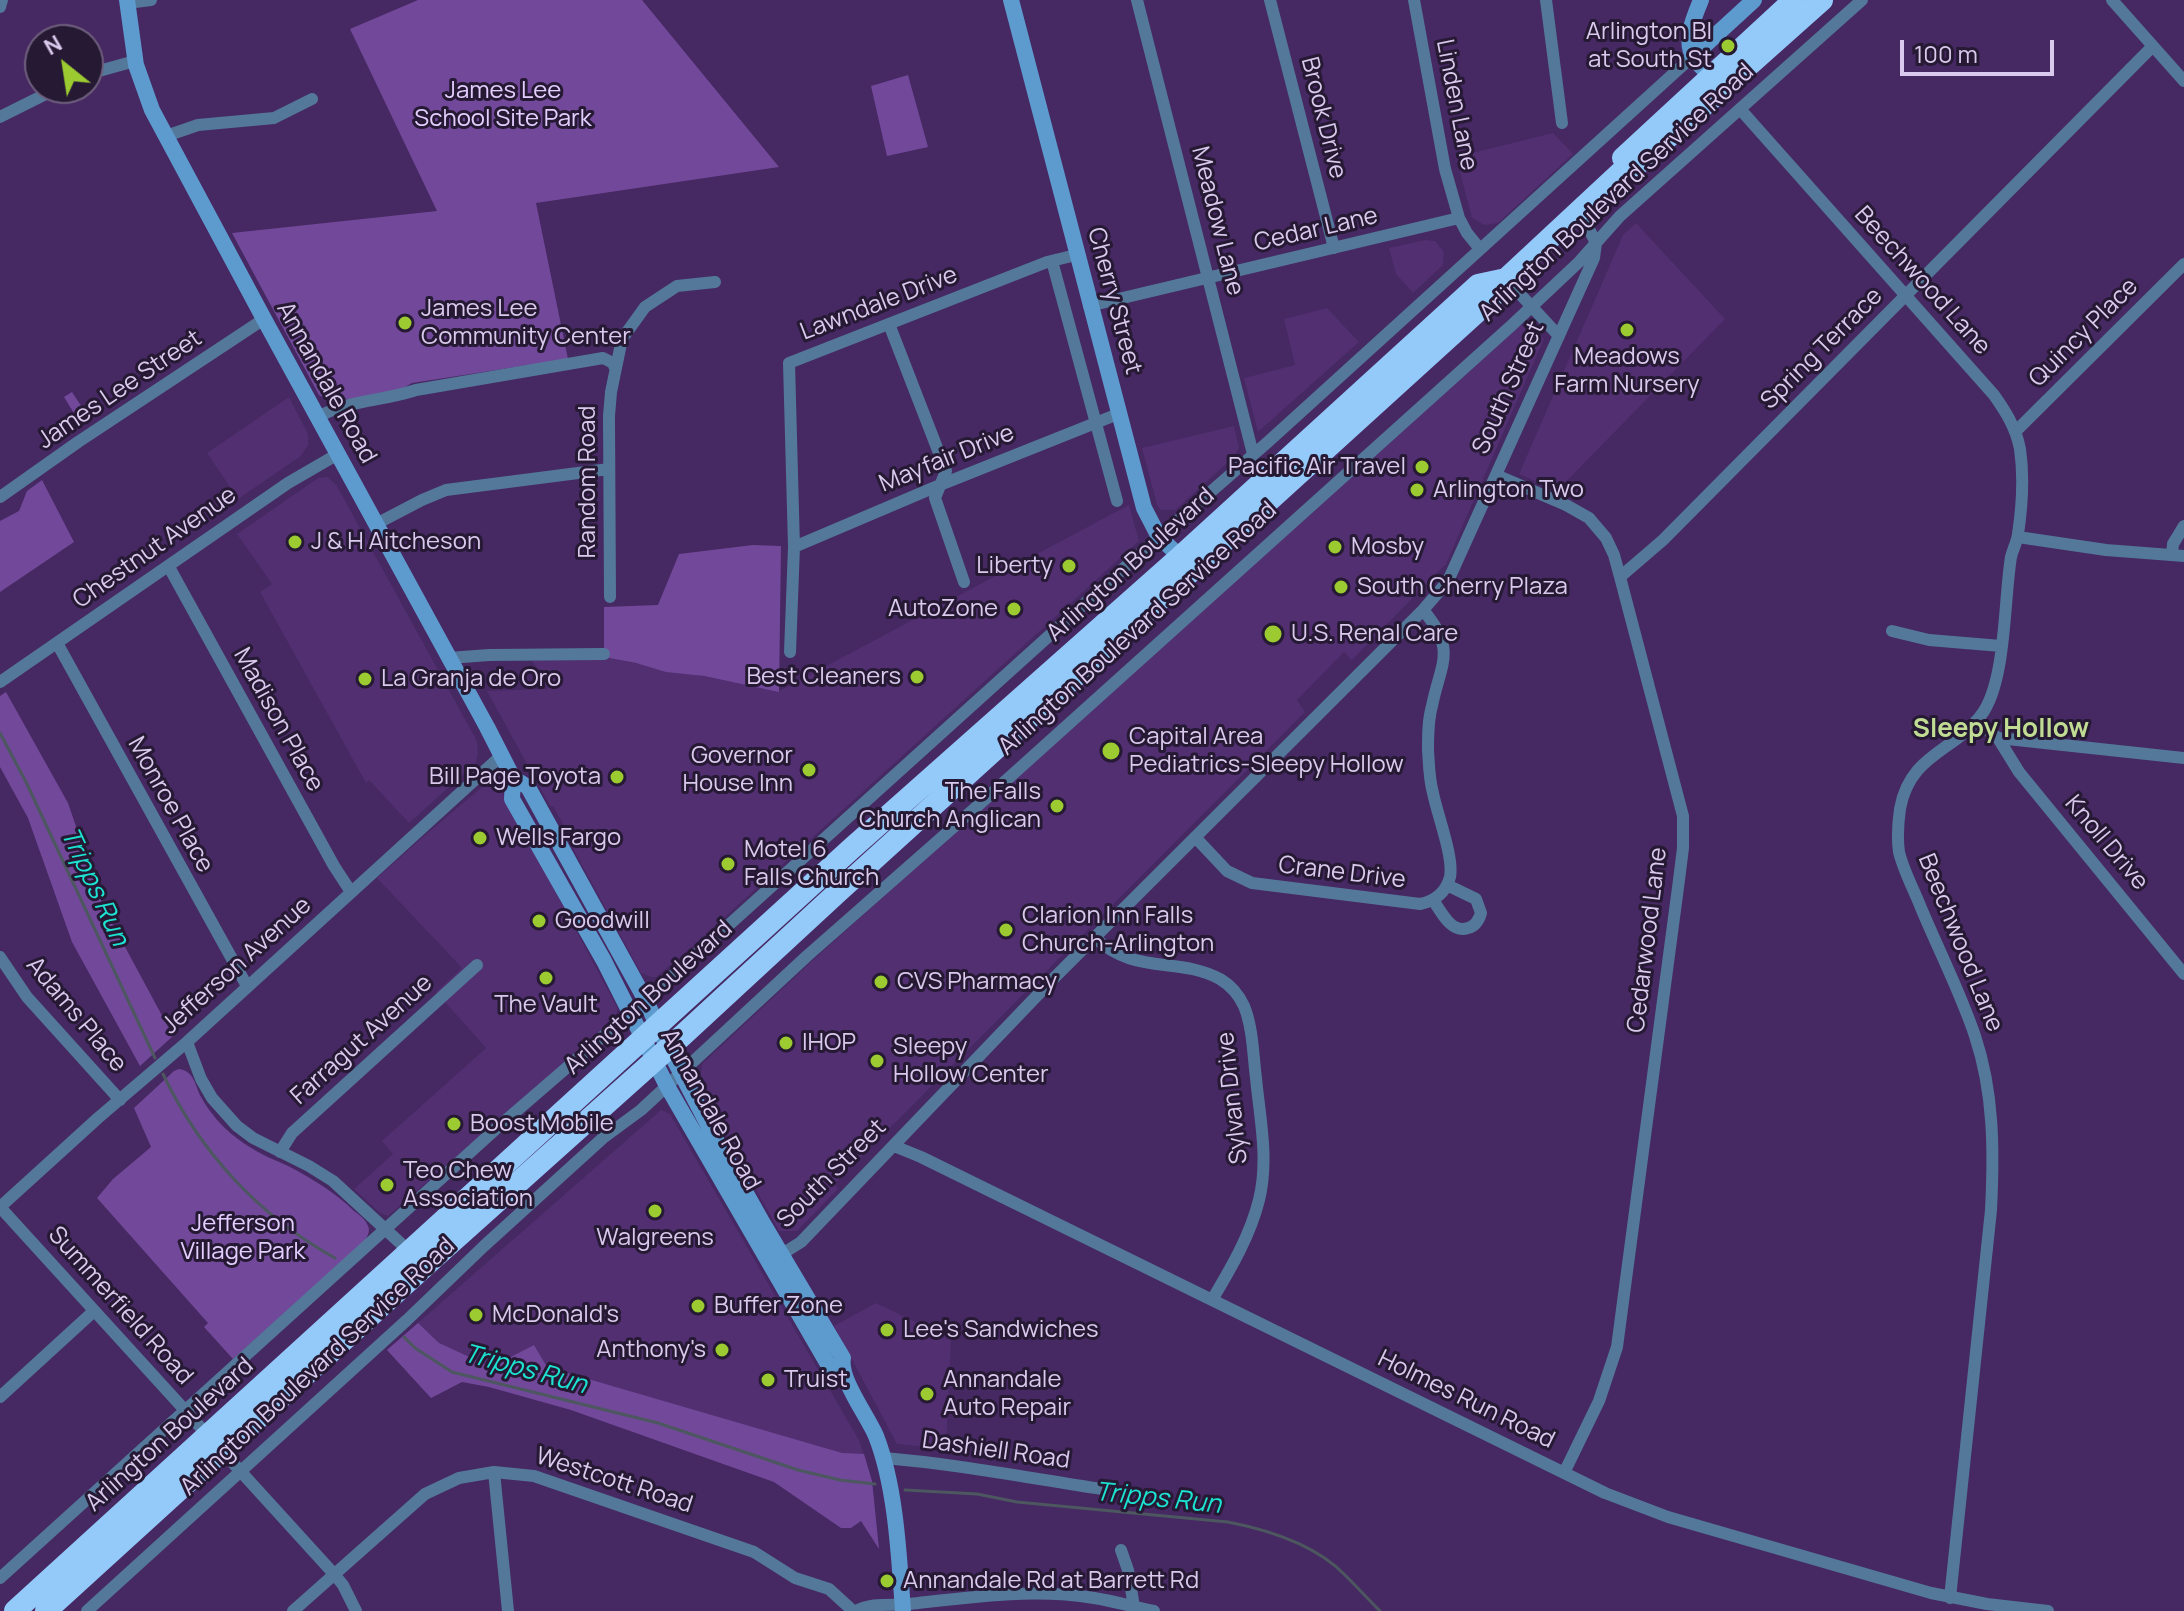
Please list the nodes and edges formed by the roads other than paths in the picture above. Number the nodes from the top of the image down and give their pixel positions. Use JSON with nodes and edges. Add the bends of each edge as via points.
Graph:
{"nodes":[{"id":1,"x":2,"y":0,"type":"edge"},
{"id":2,"x":151,"y":0,"type":"edge"},
{"id":3,"x":1011,"y":0,"type":"edge"},
{"id":4,"x":1137,"y":0,"type":"edge"},
{"id":5,"x":1270,"y":0,"type":"edge"},
{"id":6,"x":1414,"y":0,"type":"edge"},
{"id":7,"x":1546,"y":0,"type":"edge"},
{"id":8,"x":1555,"y":0,"type":"edge"},
{"id":9,"x":1703,"y":0,"type":"edge"},
{"id":10,"x":1754,"y":0,"type":"edge"},
{"id":11,"x":1794,"y":0,"type":"edge"},
{"id":12,"x":1822,"y":0,"type":"edge"},
{"id":13,"x":1862,"y":0,"type":"edge"},
{"id":14,"x":2112,"y":0,"type":"edge"},
{"id":15,"x":127,"y":2,"type":"edge"},
{"id":16,"x":0,"y":7,"type":"edge"},
{"id":17,"x":1549,"y":16,"type":"junction"},
{"id":18,"x":1734,"y":18,"type":"junction"},
{"id":19,"x":2153,"y":46,"type":"junction"},
{"id":20,"x":1693,"y":56,"type":"junction"},
{"id":21,"x":135,"y":61,"type":"junction"},
{"id":22,"x":104,"y":70,"type":"edge"},
{"id":23,"x":2184,"y":81,"type":"edge"},
{"id":24,"x":1716,"y":82,"type":"junction"},
{"id":25,"x":312,"y":99,"type":"dead end"},
{"id":26,"x":26,"y":104,"type":"edge"},
{"id":27,"x":1740,"y":109,"type":"junction"},
{"id":28,"x":0,"y":117,"type":"edge"},
{"id":29,"x":1562,"y":123,"type":"dead end"},
{"id":30,"x":166,"y":136,"type":"junction"},
{"id":31,"x":1580,"y":211,"type":"junction"},
{"id":32,"x":1459,"y":218,"type":"junction"},
{"id":33,"x":1596,"y":243,"type":"junction"},
{"id":34,"x":1334,"y":248,"type":"junction"},
{"id":35,"x":1480,"y":249,"type":"junction"},
{"id":36,"x":1076,"y":255,"type":"junction"},
{"id":37,"x":1052,"y":261,"type":"junction"},
{"id":38,"x":2184,"y":264,"type":"edge"},
{"id":39,"x":1209,"y":278,"type":"junction"},
{"id":40,"x":1506,"y":279,"type":"junction"},
{"id":41,"x":715,"y":282,"type":"dead end"},
{"id":42,"x":1906,"y":297,"type":"junction"},
{"id":43,"x":1089,"y":306,"type":"junction"},
{"id":44,"x":1532,"y":306,"type":"junction"},
{"id":45,"x":264,"y":319,"type":"junction"},
{"id":46,"x":889,"y":324,"type":"junction"},
{"id":47,"x":1559,"y":336,"type":"junction"},
{"id":48,"x":615,"y":368,"type":"junction"},
{"id":49,"x":1118,"y":414,"type":"junction"},
{"id":50,"x":318,"y":417,"type":"junction"},
{"id":51,"x":1096,"y":422,"type":"junction"},
{"id":52,"x":2015,"y":432,"type":"junction"},
{"id":53,"x":338,"y":454,"type":"junction"},
{"id":54,"x":1253,"y":454,"type":"junction"},
{"id":55,"x":609,"y":469,"type":"junction"},
{"id":56,"x":1496,"y":475,"type":"junction"},
{"id":57,"x":940,"y":485,"type":"junction"},
{"id":58,"x":0,"y":497,"type":"edge"},
{"id":59,"x":1117,"y":501,"type":"dead end"},
{"id":60,"x":376,"y":524,"type":"junction"},
{"id":61,"x":2184,"y":526,"type":"edge"},
{"id":62,"x":1159,"y":537,"type":"junction"},
{"id":63,"x":2018,"y":537,"type":"junction"},
{"id":64,"x":794,"y":547,"type":"junction"},
{"id":65,"x":2178,"y":555,"type":"edge"},
{"id":66,"x":1187,"y":563,"type":"junction"},
{"id":67,"x":169,"y":567,"type":"junction"},
{"id":68,"x":1620,"y":577,"type":"junction"},
{"id":69,"x":964,"y":582,"type":"dead end"},
{"id":70,"x":1216,"y":590,"type":"junction"},
{"id":71,"x":610,"y":597,"type":"dead end"},
{"id":72,"x":1423,"y":610,"type":"junction"},
{"id":73,"x":1892,"y":631,"type":"dead end"},
{"id":74,"x":57,"y":643,"type":"junction"},
{"id":75,"x":2001,"y":646,"type":"junction"},
{"id":76,"x":790,"y":652,"type":"dead end"},
{"id":77,"x":604,"y":654,"type":"dead end"},
{"id":78,"x":449,"y":658,"type":"junction"},
{"id":79,"x":0,"y":682,"type":"edge"},
{"id":80,"x":1976,"y":721,"type":"junction"},
{"id":81,"x":1998,"y":738,"type":"junction"},
{"id":82,"x":502,"y":755,"type":"junction"},
{"id":83,"x":2184,"y":758,"type":"edge"},
{"id":84,"x":902,"y":769,"type":"junction"},
{"id":85,"x":513,"y":778,"type":"junction"},
{"id":86,"x":921,"y":787,"type":"junction"},
{"id":87,"x":1195,"y":837,"type":"junction"},
{"id":88,"x":1447,"y":885,"type":"junction"},
{"id":89,"x":351,"y":892,"type":"junction"},
{"id":90,"x":838,"y":892,"type":"junction"},
{"id":91,"x":1433,"y":900,"type":"junction"},
{"id":92,"x":857,"y":912,"type":"junction"},
{"id":93,"x":1094,"y":937,"type":"junction"},
{"id":94,"x":0,"y":957,"type":"edge"},
{"id":95,"x":477,"y":965,"type":"dead end"},
{"id":96,"x":2184,"y":974,"type":"edge"},
{"id":97,"x":247,"y":986,"type":"junction"},
{"id":98,"x":645,"y":999,"type":"junction"},
{"id":99,"x":629,"y":1012,"type":"junction"},
{"id":100,"x":649,"y":1033,"type":"junction"},
{"id":101,"x":187,"y":1042,"type":"junction"},
{"id":102,"x":661,"y":1054,"type":"junction"},
{"id":103,"x":681,"y":1073,"type":"junction"},
{"id":104,"x":667,"y":1086,"type":"junction"},
{"id":105,"x":120,"y":1100,"type":"junction"},
{"id":106,"x":894,"y":1146,"type":"junction"},
{"id":107,"x":280,"y":1152,"type":"junction"},
{"id":108,"x":0,"y":1207,"type":"edge"},
{"id":109,"x":387,"y":1229,"type":"junction"},
{"id":110,"x":418,"y":1258,"type":"junction"},
{"id":111,"x":775,"y":1259,"type":"junction"},
{"id":112,"x":445,"y":1284,"type":"junction"},
{"id":113,"x":1212,"y":1300,"type":"junction"},
{"id":114,"x":94,"y":1311,"type":"junction"},
{"id":115,"x":0,"y":1397,"type":"edge"},
{"id":116,"x":185,"y":1411,"type":"junction"},
{"id":117,"x":215,"y":1443,"type":"junction"},
{"id":118,"x":884,"y":1458,"type":"junction"},
{"id":119,"x":242,"y":1471,"type":"junction"},
{"id":120,"x":494,"y":1472,"type":"junction"},
{"id":121,"x":1564,"y":1473,"type":"junction"},
{"id":122,"x":1102,"y":1489,"type":"dead end"},
{"id":123,"x":1121,"y":1550,"type":"dead end"},
{"id":124,"x":334,"y":1574,"type":"junction"},
{"id":125,"x":0,"y":1578,"type":"edge"},
{"id":126,"x":1950,"y":1598,"type":"junction"},
{"id":127,"x":903,"y":1608,"type":"edge"},
{"id":128,"x":1129,"y":1608,"type":"edge"},
{"id":129,"x":15,"y":1611,"type":"edge"},
{"id":130,"x":46,"y":1611,"type":"edge"},
{"id":131,"x":87,"y":1611,"type":"edge"},
{"id":132,"x":293,"y":1611,"type":"edge"},
{"id":133,"x":356,"y":1611,"type":"edge"},
{"id":134,"x":508,"y":1611,"type":"edge"},
{"id":135,"x":855,"y":1611,"type":"edge"},
{"id":136,"x":1154,"y":1611,"type":"edge"},
{"id":137,"x":2048,"y":1611,"type":"edge"}],
"edges":[{"from":1,"to":16,"type":"street"},
{"from":2,"to":15,"type":"street"},
{"from":3,"to":36,"type":"main road","name":"Cherry Street"},
{"from":4,"to":39,"type":"street","name":"Meadow Lane"},
{"from":5,"to":34,"type":"street","name":"Brook Drive"},
{"from":6,"to":32,"type":"street","name":"Linden Lane"},
{"from":7,"to":17,"type":"street"},
{"from":8,"to":17,"type":"street"},
{"from":9,"to":18,"type":"main road","via":[[1711,20]]},
{"from":9,"to":20,"type":"main road","via":[[1693,18]]},
{"from":10,"to":18,"type":"main road","name":"Arlington Boulevard Service Road"},
{"from":11,"to":24,"type":"highway","name":"Arlington Boulevard"},
{"from":12,"to":24,"type":"highway","name":"Arlington Boulevard"},
{"from":13,"to":27,"type":"street","name":"Arlington Boulevard Service Road"},
{"from":14,"to":19,"type":"street"},
{"from":15,"to":21,"type":"main road","name":"Annandale Road"},
{"from":17,"to":29,"type":"street"},
{"from":18,"to":20,"type":"main road","name":"Arlington Boulevard Service Road"},
{"from":19,"to":23,"type":"street"},
{"from":19,"to":42,"type":"street","name":"Spring Terrace"},
{"from":20,"to":24,"type":"main road"},
{"from":20,"to":35,"type":"street","name":"Arlington Boulevard Service Road"},
{"from":21,"to":22,"type":"street"},
{"from":21,"to":30,"type":"main road","name":"Annandale Road"},
{"from":24,"to":31,"type":"highway","name":"Arlington Boulevard","via":[[1638,164],[1622,171]]},
{"from":25,"to":30,"type":"street","via":[[274,118],[198,125]]},
{"from":26,"to":28,"type":"street"},
{"from":27,"to":33,"type":"street","name":"Arlington Boulevard Service Road"},
{"from":27,"to":42,"type":"street","name":"Beechwood Lane"},
{"from":30,"to":45,"type":"main road","name":"Annandale Road"},
{"from":31,"to":33,"type":"street"},
{"from":31,"to":40,"type":"highway","name":"Arlington Boulevard"},
{"from":32,"to":34,"type":"street","name":"Cedar Lane"},
{"from":32,"to":35,"type":"street","name":"Linden Lane"},
{"from":33,"to":44,"type":"street","name":"Arlington Boulevard Service Road"},
{"from":33,"to":47,"type":"street","name":"South Street"},
{"from":34,"to":39,"type":"street","name":"Cedar Lane"},
{"from":35,"to":54,"type":"street","name":"Arlington Boulevard Service Road"},
{"from":36,"to":37,"type":"street","name":"Lawndale Drive"},
{"from":36,"to":43,"type":"main road","name":"Cherry Street"},
{"from":37,"to":46,"type":"street","name":"Lawndale Drive"},
{"from":37,"to":51,"type":"street","name":"Cherry Street"},
{"from":38,"to":52,"type":"street","name":"Quincy Place"},
{"from":39,"to":43,"type":"street","name":"Cedar Lane"},
{"from":39,"to":54,"type":"street","name":"Meadow Lane"},
{"from":40,"to":44,"type":"street"},
{"from":40,"to":66,"type":"highway","name":"Arlington Boulevard","via":[[1478,285]]},
{"from":41,"to":48,"type":"street","name":"Random Road","via":[[677,286],[645,307],[622,339]]},
{"from":42,"to":52,"type":"street","name":"Beechwood Lane","via":[[1994,395]]},
{"from":42,"to":68,"type":"street","name":"Spring Terrace"},
{"from":43,"to":49,"type":"main road","name":"Cherry Street"},
{"from":44,"to":47,"type":"street"},
{"from":44,"to":70,"type":"street","name":"Arlington Boulevard Service Road"},
{"from":45,"to":50,"type":"main road","name":"Annandale Road"},
{"from":45,"to":58,"type":"street","name":"James Lee Street"},
{"from":46,"to":57,"type":"street","via":[[946,471]]},
{"from":46,"to":64,"type":"street","name":"Lawndale Drive","via":[[789,363]]},
{"from":47,"to":56,"type":"street","name":"South Street"},
{"from":48,"to":50,"type":"street","via":[[603,358],[551,366],[416,390],[334,408]]},
{"from":48,"to":55,"type":"street","name":"Random Road"},
{"from":49,"to":51,"type":"street","name":"Mayfair Drive"},
{"from":49,"to":62,"type":"main road","name":"Cherry Street","via":[[1144,508]]},
{"from":50,"to":53,"type":"main road","name":"Annandale Road"},
{"from":51,"to":57,"type":"street","name":"Mayfair Drive"},
{"from":51,"to":59,"type":"street","name":"Cherry Street"},
{"from":52,"to":63,"type":"street","name":"Beechwood Lane","via":[[2022,465]]},
{"from":53,"to":60,"type":"main road","name":"Annandale Road"},
{"from":53,"to":67,"type":"street","name":"Chestnut Avenue","via":[[275,491]]},
{"from":54,"to":62,"type":"street","name":"Arlington Boulevard Service Road"},
{"from":55,"to":60,"type":"street","via":[[446,490]]},
{"from":55,"to":71,"type":"street","name":"Random Road"},
{"from":56,"to":68,"type":"street","name":"Cedarwood Lane","via":[[1589,518],[1606,538]]},
{"from":56,"to":72,"type":"street","name":"South Street","via":[[1448,581]]},
{"from":57,"to":64,"type":"street","name":"Mayfair Drive"},
{"from":57,"to":69,"type":"street","via":[[935,498]]},
{"from":60,"to":78,"type":"main road","name":"Annandale Road"},
{"from":61,"to":65,"type":"street","via":[[2173,544]]},
{"from":62,"to":66,"type":"main road","name":"Cherry Street"},
{"from":62,"to":84,"type":"street","name":"Arlington Boulevard Service Road"},
{"from":63,"to":65,"type":"street"},
{"from":63,"to":75,"type":"street","name":"Beechwood Lane"},
{"from":64,"to":76,"type":"street","name":"Lawndale Drive"},
{"from":66,"to":70,"type":"street","name":"Cherry Street"},
{"from":66,"to":86,"type":"highway","name":"Arlington Boulevard"},
{"from":66,"to":90,"type":"highway","name":"Arlington Boulevard"},
{"from":67,"to":74,"type":"street","name":"Chestnut Avenue"},
{"from":67,"to":89,"type":"street","name":"Madison Place"},
{"from":68,"to":121,"type":"street","name":"Cedarwood Lane","via":[[1681,806],[1683,848],[1617,1347],[1599,1401]]},
{"from":70,"to":92,"type":"street","name":"Arlington Boulevard Service Road"},
{"from":72,"to":87,"type":"street","name":"South Street"},
{"from":72,"to":88,"type":"street","via":[[1445,650],[1428,738],[1431,788],[1450,866]]},
{"from":73,"to":75,"type":"street"},
{"from":74,"to":79,"type":"street","name":"Chestnut Avenue"},
{"from":74,"to":97,"type":"street","name":"Monroe Place"},
{"from":75,"to":80,"type":"street","name":"Beechwood Lane","via":[[1992,696]]},
{"from":77,"to":78,"type":"street"},
{"from":78,"to":82,"type":"main road","name":"Annandale Road"},
{"from":80,"to":81,"type":"street"},
{"from":80,"to":126,"type":"street","name":"Beechwood Lane","via":[[1912,776],[1898,820],[1905,870],[1975,1036],[1992,1122],[1991,1210]]},
{"from":81,"to":83,"type":"street"},
{"from":81,"to":96,"type":"street","name":"Knoll Drive","via":[[2019,772]]},
{"from":82,"to":85,"type":"main road","name":"Annandale Road"},
{"from":82,"to":89,"type":"street","name":"Jefferson Avenue"},
{"from":84,"to":86,"type":"street"},
{"from":84,"to":98,"type":"street","name":"Arlington Boulevard Service Road"},
{"from":85,"to":98,"type":"main road","name":"Annandale Road","via":[[528,787]]},
{"from":85,"to":99,"type":"main road","name":"Annandale Road","via":[[512,799]]},
{"from":86,"to":100,"type":"highway","name":"Arlington Boulevard"},
{"from":87,"to":91,"type":"street","name":"Crane Drive","via":[[1227,871],[1252,883],[1405,903]]},
{"from":87,"to":93,"type":"street","name":"South Street"},
{"from":88,"to":91,"type":"street","name":"Crane Drive"},
{"from":88,"to":91,"type":"street","via":[[1476,899],[1481,913],[1475,925],[1455,928]]},
{"from":89,"to":97,"type":"street","name":"Jefferson Avenue"},
{"from":90,"to":92,"type":"street"},
{"from":90,"to":102,"type":"highway","name":"Arlington Boulevard"},
{"from":92,"to":103,"type":"street","name":"Arlington Boulevard Service Road"},
{"from":93,"to":106,"type":"street","name":"South Street"},
{"from":93,"to":113,"type":"street","name":"Sylvan Drive","via":[[1129,959],[1218,978],[1243,1004],[1263,1134],[1263,1177],[1242,1247]]},
{"from":94,"to":105,"type":"street","name":"Adams Place","via":[[27,997]]},
{"from":95,"to":107,"type":"street","name":"Farragut Avenue","via":[[292,1133]]},
{"from":97,"to":101,"type":"street","name":"Jefferson Avenue"},
{"from":98,"to":99,"type":"street","name":"Arlington Boulevard Service Road"},
{"from":98,"to":100,"type":"main road","name":"Annandale Road"},
{"from":99,"to":100,"type":"main road","name":"Annandale Road"},
{"from":99,"to":109,"type":"street","name":"Arlington Boulevard Service Road"},
{"from":100,"to":102,"type":"main road","name":"Annandale Road"},
{"from":100,"to":110,"type":"highway","name":"Arlington Boulevard","via":[[430,1234]]},
{"from":101,"to":105,"type":"street","name":"Jefferson Avenue"},
{"from":101,"to":107,"type":"street","via":[[201,1079],[222,1112]]},
{"from":102,"to":103,"type":"main road","name":"Annandale Road"},
{"from":102,"to":104,"type":"main road","name":"Annandale Road"},
{"from":102,"to":110,"type":"highway","name":"Arlington Boulevard"},
{"from":103,"to":104,"type":"street","name":"Arlington Boulevard Service Road"},
{"from":103,"to":111,"type":"main road","name":"Annandale Road"},
{"from":104,"to":111,"type":"main road","name":"Annandale Road"},
{"from":104,"to":112,"type":"street","name":"Arlington Boulevard Service Road"},
{"from":105,"to":108,"type":"street","name":"Jefferson Avenue"},
{"from":106,"to":111,"type":"street","name":"South Street","via":[[801,1242]]},
{"from":106,"to":113,"type":"street","name":"Holmes Run Road"},
{"from":107,"to":109,"type":"street","via":[[333,1181]]},
{"from":108,"to":114,"type":"street","name":"Summerfield Road"},
{"from":109,"to":110,"type":"street"},
{"from":109,"to":116,"type":"street","name":"Arlington Boulevard Service Road"},
{"from":110,"to":112,"type":"street"},
{"from":110,"to":117,"type":"highway","name":"Arlington Boulevard"},
{"from":110,"to":117,"type":"highway","name":"Arlington Boulevard","via":[[408,1281]]},
{"from":111,"to":118,"type":"main road","name":"Annandale Road","via":[[829,1366],[841,1368]]},
{"from":112,"to":119,"type":"street","name":"Arlington Boulevard Service Road"},
{"from":113,"to":121,"type":"street","name":"Holmes Run Road"},
{"from":114,"to":115,"type":"street"},
{"from":114,"to":116,"type":"street","name":"Summerfield Road"},
{"from":116,"to":117,"type":"street","name":"Summerfield Road"},
{"from":116,"to":125,"type":"street","name":"Arlington Boulevard Service Road"},
{"from":117,"to":119,"type":"street","name":"Summerfield Road"},
{"from":117,"to":129,"type":"highway","name":"Arlington Boulevard"},
{"from":117,"to":130,"type":"highway","name":"Arlington Boulevard"},
{"from":118,"to":122,"type":"street","name":"Dashiell Road"},
{"from":118,"to":127,"type":"main road","name":"Annandale Road"},
{"from":119,"to":124,"type":"street","name":"Summerfield Road"},
{"from":119,"to":131,"type":"street","name":"Arlington Boulevard Service Road"},
{"from":120,"to":124,"type":"street","name":"Westcott Road","via":[[459,1478],[425,1494]]},
{"from":120,"to":134,"type":"street"},
{"from":120,"to":135,"type":"street","name":"Westcott Road","via":[[534,1476],[754,1552],[795,1578],[829,1589]]},
{"from":121,"to":126,"type":"street","name":"Holmes Run Road","via":[[1668,1517]]},
{"from":123,"to":128,"type":"street","via":[[1128,1570]]},
{"from":124,"to":132,"type":"street","name":"Westcott Road"},
{"from":124,"to":133,"type":"street","name":"Summerfield Road"},
{"from":126,"to":137,"type":"street","name":"Holmes Run Road"},
{"from":127,"to":128,"type":"street","name":"Westcott Road","via":[[1031,1593],[1095,1598]]},
{"from":127,"to":135,"type":"street","name":"Westcott Road","via":[[871,1605]]},
{"from":128,"to":136,"type":"street","name":"Westcott Road"}]}
